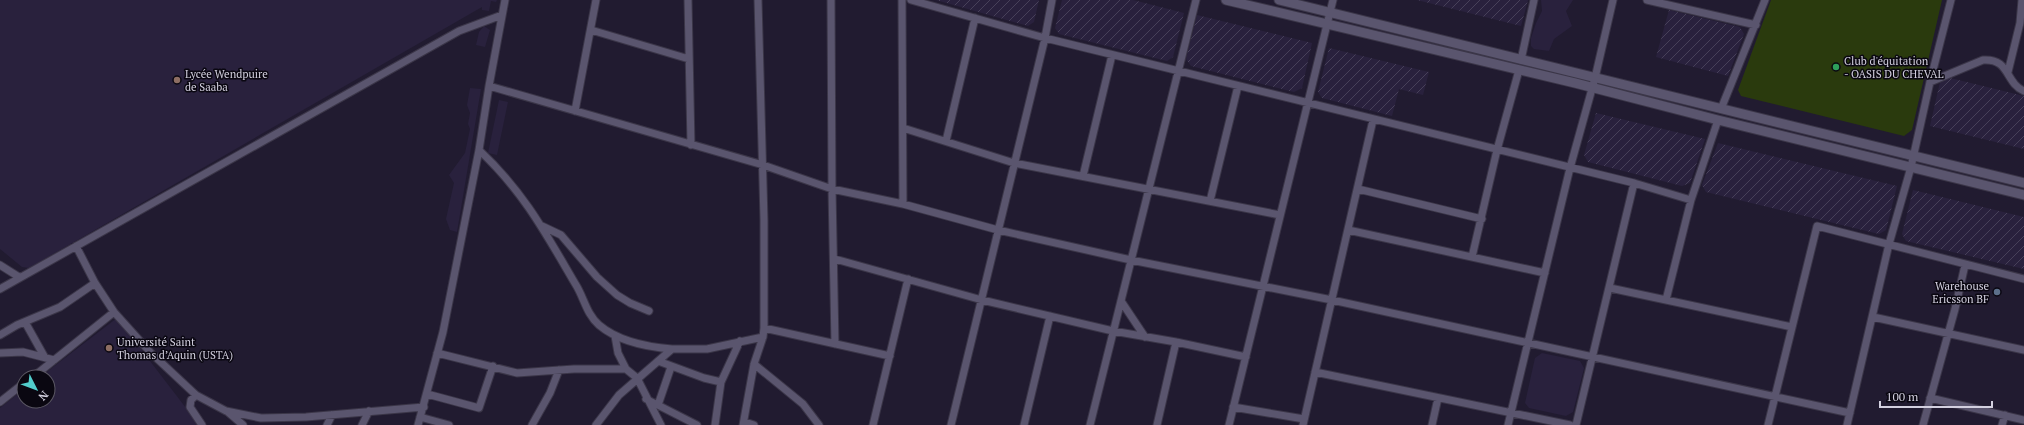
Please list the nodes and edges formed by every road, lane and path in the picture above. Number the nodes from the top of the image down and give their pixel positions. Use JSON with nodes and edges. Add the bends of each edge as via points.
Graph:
{"nodes":[{"id":1,"x":505,"y":0,"type":"edge"},
{"id":2,"x":596,"y":0,"type":"edge"},
{"id":3,"x":688,"y":0,"type":"edge"},
{"id":4,"x":758,"y":0,"type":"edge"},
{"id":5,"x":831,"y":0,"type":"edge"},
{"id":6,"x":902,"y":0,"type":"edge"},
{"id":7,"x":912,"y":0,"type":"edge"},
{"id":8,"x":1052,"y":0,"type":"edge"},
{"id":9,"x":1196,"y":0,"type":"edge"},
{"id":10,"x":1226,"y":0,"type":"edge"},
{"id":11,"x":1279,"y":0,"type":"edge"},
{"id":12,"x":1333,"y":0,"type":"edge"},
{"id":13,"x":1534,"y":0,"type":"edge"},
{"id":14,"x":1613,"y":0,"type":"edge"},
{"id":15,"x":1647,"y":0,"type":"edge"},
{"id":16,"x":1687,"y":0,"type":"edge"},
{"id":17,"x":1765,"y":0,"type":"edge"},
{"id":18,"x":1952,"y":0,"type":"edge"},
{"id":19,"x":2022,"y":0,"type":"edge"},
{"id":20,"x":1685,"y":8,"type":"junction"},
{"id":21,"x":1330,"y":13,"type":"junction"},
{"id":22,"x":502,"y":15,"type":"junction"},
{"id":23,"x":976,"y":18,"type":"junction"},
{"id":24,"x":1327,"y":24,"type":"junction"},
{"id":25,"x":1756,"y":25,"type":"junction"},
{"id":26,"x":591,"y":30,"type":"junction"},
{"id":27,"x":1045,"y":38,"type":"junction"},
{"id":28,"x":1112,"y":55,"type":"junction"},
{"id":29,"x":689,"y":59,"type":"junction"},
{"id":30,"x":1521,"y":60,"type":"junction"},
{"id":31,"x":1519,"y":70,"type":"junction"},
{"id":32,"x":1177,"y":71,"type":"junction"},
{"id":33,"x":2008,"y":72,"type":"junction"},
{"id":34,"x":1595,"y":78,"type":"junction"},
{"id":35,"x":1930,"y":82,"type":"junction"},
{"id":36,"x":489,"y":86,"type":"junction"},
{"id":37,"x":1238,"y":86,"type":"junction"},
{"id":38,"x":1593,"y":87,"type":"junction"},
{"id":39,"x":2024,"y":90,"type":"edge"},
{"id":40,"x":1306,"y":103,"type":"junction"},
{"id":41,"x":1721,"y":109,"type":"junction"},
{"id":42,"x":575,"y":111,"type":"junction"},
{"id":43,"x":1373,"y":120,"type":"junction"},
{"id":44,"x":1718,"y":120,"type":"junction"},
{"id":45,"x":903,"y":128,"type":"junction"},
{"id":46,"x":946,"y":141,"type":"junction"},
{"id":47,"x":691,"y":145,"type":"junction"},
{"id":48,"x":479,"y":150,"type":"junction"},
{"id":49,"x":1497,"y":150,"type":"junction"},
{"id":50,"x":1914,"y":155,"type":"junction"},
{"id":51,"x":1014,"y":163,"type":"junction"},
{"id":52,"x":763,"y":165,"type":"junction"},
{"id":53,"x":1911,"y":167,"type":"junction"},
{"id":54,"x":1570,"y":168,"type":"junction"},
{"id":55,"x":1084,"y":176,"type":"junction"},
{"id":56,"x":1634,"y":183,"type":"junction"},
{"id":57,"x":2024,"y":183,"type":"edge"},
{"id":58,"x":832,"y":189,"type":"junction"},
{"id":59,"x":1148,"y":189,"type":"junction"},
{"id":60,"x":1358,"y":189,"type":"junction"},
{"id":61,"x":2024,"y":195,"type":"edge"},
{"id":62,"x":1691,"y":200,"type":"junction"},
{"id":63,"x":1210,"y":201,"type":"junction"},
{"id":64,"x":903,"y":204,"type":"junction"},
{"id":65,"x":1280,"y":215,"type":"junction"},
{"id":66,"x":1482,"y":219,"type":"junction"},
{"id":67,"x":542,"y":226,"type":"junction"},
{"id":68,"x":998,"y":230,"type":"junction"},
{"id":69,"x":1348,"y":230,"type":"junction"},
{"id":70,"x":1889,"y":244,"type":"junction"},
{"id":71,"x":76,"y":246,"type":"junction"},
{"id":72,"x":1472,"y":257,"type":"junction"},
{"id":73,"x":835,"y":259,"type":"junction"},
{"id":74,"x":1131,"y":260,"type":"junction"},
{"id":75,"x":0,"y":265,"type":"edge"},
{"id":76,"x":1965,"y":265,"type":"junction"},
{"id":77,"x":1545,"y":273,"type":"junction"},
{"id":78,"x":19,"y":277,"type":"junction"},
{"id":79,"x":908,"y":279,"type":"junction"},
{"id":80,"x":2024,"y":279,"type":"edge"},
{"id":81,"x":95,"y":283,"type":"junction"},
{"id":82,"x":1263,"y":287,"type":"junction"},
{"id":83,"x":1610,"y":288,"type":"junction"},
{"id":84,"x":0,"y":289,"type":"edge"},
{"id":85,"x":982,"y":300,"type":"junction"},
{"id":86,"x":1332,"y":300,"type":"junction"},
{"id":87,"x":1666,"y":300,"type":"junction"},
{"id":88,"x":1121,"y":301,"type":"junction"},
{"id":89,"x":650,"y":311,"type":"dead end"},
{"id":90,"x":114,"y":312,"type":"junction"},
{"id":91,"x":1050,"y":316,"type":"junction"},
{"id":92,"x":1873,"y":317,"type":"junction"},
{"id":93,"x":25,"y":322,"type":"junction"},
{"id":94,"x":1792,"y":326,"type":"junction"},
{"id":95,"x":764,"y":328,"type":"junction"},
{"id":96,"x":1113,"y":331,"type":"junction"},
{"id":97,"x":1948,"y":332,"type":"junction"},
{"id":98,"x":0,"y":336,"type":"edge"},
{"id":99,"x":615,"y":336,"type":"junction"},
{"id":100,"x":763,"y":337,"type":"junction"},
{"id":101,"x":1145,"y":337,"type":"junction"},
{"id":102,"x":740,"y":341,"type":"junction"},
{"id":103,"x":1176,"y":342,"type":"junction"},
{"id":104,"x":1528,"y":343,"type":"junction"},
{"id":105,"x":836,"y":344,"type":"junction"},
{"id":106,"x":672,"y":349,"type":"junction"},
{"id":107,"x":2024,"y":350,"type":"edge"},
{"id":108,"x":0,"y":353,"type":"edge"},
{"id":109,"x":438,"y":353,"type":"junction"},
{"id":110,"x":44,"y":356,"type":"junction"},
{"id":111,"x":890,"y":356,"type":"junction"},
{"id":112,"x":1246,"y":357,"type":"junction"},
{"id":113,"x":1593,"y":357,"type":"junction"},
{"id":114,"x":54,"y":360,"type":"junction"},
{"id":115,"x":658,"y":361,"type":"junction"},
{"id":116,"x":754,"y":364,"type":"junction"},
{"id":117,"x":493,"y":366,"type":"junction"},
{"id":118,"x":672,"y":367,"type":"junction"},
{"id":119,"x":43,"y":369,"type":"edge"},
{"id":120,"x":626,"y":369,"type":"junction"},
{"id":121,"x":559,"y":370,"type":"junction"},
{"id":122,"x":1315,"y":372,"type":"junction"},
{"id":123,"x":637,"y":378,"type":"junction"},
{"id":124,"x":721,"y":382,"type":"junction"},
{"id":125,"x":16,"y":389,"type":"edge"},
{"id":126,"x":196,"y":394,"type":"junction"},
{"id":127,"x":427,"y":394,"type":"junction"},
{"id":128,"x":1775,"y":396,"type":"junction"},
{"id":129,"x":1438,"y":398,"type":"junction"},
{"id":130,"x":1930,"y":398,"type":"junction"},
{"id":131,"x":646,"y":399,"type":"junction"},
{"id":132,"x":0,"y":402,"type":"edge"},
{"id":133,"x":658,"y":405,"type":"junction"},
{"id":134,"x":424,"y":406,"type":"junction"},
{"id":135,"x":1233,"y":407,"type":"junction"},
{"id":136,"x":226,"y":411,"type":"junction"},
{"id":137,"x":368,"y":411,"type":"junction"},
{"id":138,"x":1511,"y":413,"type":"junction"},
{"id":139,"x":1850,"y":413,"type":"junction"},
{"id":140,"x":332,"y":415,"type":"junction"},
{"id":141,"x":2005,"y":415,"type":"junction"},
{"id":142,"x":420,"y":417,"type":"junction"},
{"id":143,"x":2024,"y":420,"type":"edge"},
{"id":144,"x":1304,"y":422,"type":"edge"},
{"id":145,"x":744,"y":423,"type":"edge"},
{"id":146,"x":202,"y":425,"type":"edge"},
{"id":147,"x":243,"y":425,"type":"edge"},
{"id":148,"x":327,"y":425,"type":"edge"},
{"id":149,"x":362,"y":425,"type":"edge"},
{"id":150,"x":418,"y":425,"type":"edge"},
{"id":151,"x":448,"y":425,"type":"edge"},
{"id":152,"x":532,"y":425,"type":"edge"},
{"id":153,"x":596,"y":425,"type":"edge"},
{"id":154,"x":660,"y":425,"type":"edge"},
{"id":155,"x":697,"y":425,"type":"edge"},
{"id":156,"x":715,"y":425,"type":"edge"},
{"id":157,"x":754,"y":425,"type":"edge"},
{"id":158,"x":818,"y":425,"type":"edge"},
{"id":159,"x":873,"y":425,"type":"edge"},
{"id":160,"x":951,"y":425,"type":"edge"},
{"id":161,"x":1024,"y":425,"type":"edge"},
{"id":162,"x":1090,"y":425,"type":"edge"},
{"id":163,"x":1157,"y":425,"type":"edge"},
{"id":164,"x":1228,"y":425,"type":"edge"},
{"id":165,"x":1432,"y":425,"type":"edge"},
{"id":166,"x":1508,"y":425,"type":"edge"},
{"id":167,"x":1570,"y":425,"type":"edge"},
{"id":168,"x":1576,"y":425,"type":"edge"},
{"id":169,"x":1768,"y":425,"type":"edge"},
{"id":170,"x":1847,"y":425,"type":"edge"},
{"id":171,"x":1923,"y":425,"type":"edge"},
{"id":172,"x":2002,"y":425,"type":"edge"}],
"edges":[{"from":1,"to":22,"type":"street"},
{"from":2,"to":26,"type":"street"},
{"from":3,"to":29,"type":"street"},
{"from":4,"to":52,"type":"street"},
{"from":5,"to":58,"type":"street"},
{"from":6,"to":45,"type":"street"},
{"from":7,"to":23,"type":"street"},
{"from":8,"to":27,"type":"street"},
{"from":9,"to":32,"type":"street"},
{"from":10,"to":24,"type":"street"},
{"from":11,"to":21,"type":"street"},
{"from":12,"to":21,"type":"street"},
{"from":13,"to":30,"type":"street"},
{"from":14,"to":34,"type":"street"},
{"from":15,"to":20,"type":"street"},
{"from":16,"to":20,"type":"street"},
{"from":17,"to":25,"type":"street"},
{"from":18,"to":35,"type":"street"},
{"from":19,"to":33,"type":"street","via":[[2020,23]]},
{"from":20,"to":25,"type":"street"},
{"from":21,"to":24,"type":"street"},
{"from":21,"to":30,"type":"street"},
{"from":22,"to":36,"type":"street"},
{"from":22,"to":71,"type":"street","via":[[459,31]]},
{"from":23,"to":27,"type":"street"},
{"from":23,"to":46,"type":"street"},
{"from":24,"to":31,"type":"street"},
{"from":24,"to":40,"type":"street"},
{"from":25,"to":41,"type":"street"},
{"from":26,"to":29,"type":"street"},
{"from":26,"to":42,"type":"street"},
{"from":27,"to":28,"type":"street"},
{"from":27,"to":51,"type":"street"},
{"from":28,"to":32,"type":"street"},
{"from":28,"to":55,"type":"street"},
{"from":29,"to":47,"type":"street"},
{"from":30,"to":34,"type":"street"},
{"from":31,"to":38,"type":"street"},
{"from":31,"to":49,"type":"street"},
{"from":32,"to":37,"type":"street"},
{"from":32,"to":59,"type":"street"},
{"from":33,"to":35,"type":"street","via":[[1992,59],[1983,60]]},
{"from":33,"to":39,"type":"street","via":[[2015,84]]},
{"from":34,"to":38,"type":"street"},
{"from":34,"to":41,"type":"street"},
{"from":35,"to":50,"type":"street"},
{"from":36,"to":42,"type":"street"},
{"from":36,"to":48,"type":"street"},
{"from":37,"to":40,"type":"street"},
{"from":37,"to":63,"type":"street"},
{"from":38,"to":44,"type":"street"},
{"from":38,"to":54,"type":"street"},
{"from":40,"to":43,"type":"street"},
{"from":40,"to":65,"type":"street"},
{"from":41,"to":50,"type":"street"},
{"from":42,"to":47,"type":"street"},
{"from":43,"to":49,"type":"street"},
{"from":43,"to":60,"type":"street"},
{"from":44,"to":53,"type":"street"},
{"from":44,"to":62,"type":"street"},
{"from":45,"to":46,"type":"street"},
{"from":45,"to":64,"type":"street"},
{"from":46,"to":51,"type":"street"},
{"from":47,"to":52,"type":"street"},
{"from":48,"to":67,"type":"street","via":[[518,192]]},
{"from":48,"to":109,"type":"street"},
{"from":49,"to":54,"type":"street"},
{"from":49,"to":66,"type":"street"},
{"from":50,"to":53,"type":"street"},
{"from":50,"to":57,"type":"street"},
{"from":51,"to":55,"type":"street"},
{"from":51,"to":68,"type":"street"},
{"from":52,"to":58,"type":"street"},
{"from":52,"to":95,"type":"street"},
{"from":53,"to":61,"type":"street"},
{"from":53,"to":70,"type":"street"},
{"from":54,"to":56,"type":"street"},
{"from":54,"to":77,"type":"street"},
{"from":55,"to":59,"type":"street"},
{"from":56,"to":62,"type":"street"},
{"from":56,"to":83,"type":"street"},
{"from":58,"to":64,"type":"street"},
{"from":58,"to":73,"type":"street"},
{"from":59,"to":63,"type":"street"},
{"from":59,"to":74,"type":"street"},
{"from":60,"to":66,"type":"street"},
{"from":60,"to":69,"type":"street"},
{"from":62,"to":87,"type":"street"},
{"from":63,"to":65,"type":"street"},
{"from":64,"to":68,"type":"street"},
{"from":65,"to":82,"type":"street"},
{"from":66,"to":72,"type":"street"},
{"from":67,"to":89,"type":"street","via":[[561,235],[597,277],[617,295]]},
{"from":67,"to":99,"type":"street","via":[[577,286],[591,316],[598,325]]},
{"from":68,"to":74,"type":"street"},
{"from":68,"to":85,"type":"street"},
{"from":69,"to":72,"type":"street"},
{"from":69,"to":86,"type":"street"},
{"from":70,"to":76,"type":"street"},
{"from":70,"to":92,"type":"street"},
{"from":70,"to":94,"type":"street","via":[[1817,226]]},
{"from":71,"to":78,"type":"street"},
{"from":71,"to":81,"type":"street"},
{"from":72,"to":77,"type":"street"},
{"from":73,"to":79,"type":"street"},
{"from":73,"to":105,"type":"street"},
{"from":74,"to":82,"type":"street"},
{"from":74,"to":88,"type":"street"},
{"from":75,"to":78,"type":"street"},
{"from":76,"to":80,"type":"street"},
{"from":76,"to":97,"type":"street"},
{"from":77,"to":104,"type":"street"},
{"from":78,"to":84,"type":"street"},
{"from":79,"to":85,"type":"street"},
{"from":79,"to":111,"type":"street"},
{"from":81,"to":90,"type":"street"},
{"from":81,"to":93,"type":"street","via":[[60,307]]},
{"from":82,"to":86,"type":"street"},
{"from":82,"to":112,"type":"street"},
{"from":83,"to":87,"type":"street"},
{"from":83,"to":113,"type":"street"},
{"from":85,"to":91,"type":"street"},
{"from":85,"to":160,"type":"street"},
{"from":86,"to":104,"type":"street"},
{"from":86,"to":122,"type":"street"},
{"from":87,"to":94,"type":"street"},
{"from":88,"to":96,"type":"street"},
{"from":88,"to":101,"type":"street"},
{"from":90,"to":114,"type":"street"},
{"from":90,"to":126,"type":"street","via":[[150,352]]},
{"from":91,"to":96,"type":"street"},
{"from":91,"to":161,"type":"street"},
{"from":92,"to":97,"type":"street"},
{"from":92,"to":139,"type":"street"},
{"from":93,"to":98,"type":"street"},
{"from":93,"to":110,"type":"street"},
{"from":94,"to":128,"type":"street"},
{"from":95,"to":100,"type":"street"},
{"from":95,"to":105,"type":"street"},
{"from":96,"to":101,"type":"street"},
{"from":96,"to":162,"type":"street"},
{"from":97,"to":107,"type":"street"},
{"from":97,"to":130,"type":"street"},
{"from":99,"to":106,"type":"street","via":[[631,342]]},
{"from":99,"to":120,"type":"street","via":[[618,352]]},
{"from":100,"to":102,"type":"street"},
{"from":100,"to":116,"type":"street"},
{"from":101,"to":103,"type":"street"},
{"from":102,"to":106,"type":"street","via":[[707,349]]},
{"from":102,"to":124,"type":"street"},
{"from":103,"to":112,"type":"street"},
{"from":103,"to":163,"type":"street"},
{"from":104,"to":113,"type":"street"},
{"from":104,"to":138,"type":"street"},
{"from":105,"to":111,"type":"street"},
{"from":106,"to":115,"type":"street"},
{"from":108,"to":110,"type":"street","via":[[23,352]]},
{"from":109,"to":117,"type":"street"},
{"from":109,"to":127,"type":"street"},
{"from":110,"to":114,"type":"street"},
{"from":111,"to":159,"type":"street"},
{"from":112,"to":135,"type":"street"},
{"from":113,"to":128,"type":"street"},
{"from":113,"to":168,"type":"street"},
{"from":114,"to":119,"type":"street"},
{"from":115,"to":118,"type":"street"},
{"from":115,"to":123,"type":"street"},
{"from":116,"to":145,"type":"street"},
{"from":116,"to":158,"type":"street","via":[[803,404]]},
{"from":117,"to":121,"type":"street","via":[[517,373]]},
{"from":117,"to":127,"type":"street","via":[[479,408]]},
{"from":118,"to":124,"type":"street"},
{"from":118,"to":133,"type":"street"},
{"from":120,"to":121,"type":"street"},
{"from":120,"to":123,"type":"street"},
{"from":121,"to":152,"type":"street","via":[[550,393]]},
{"from":122,"to":129,"type":"street"},
{"from":122,"to":144,"type":"street"},
{"from":123,"to":131,"type":"street"},
{"from":123,"to":153,"type":"street","via":[[619,395]]},
{"from":124,"to":156,"type":"street"},
{"from":125,"to":132,"type":"street"},
{"from":126,"to":136,"type":"street"},
{"from":126,"to":146,"type":"street","via":[[191,400],[190,407]]},
{"from":127,"to":134,"type":"street"},
{"from":128,"to":139,"type":"street"},
{"from":128,"to":169,"type":"street"},
{"from":129,"to":138,"type":"street"},
{"from":129,"to":165,"type":"street"},
{"from":130,"to":141,"type":"street"},
{"from":130,"to":171,"type":"street"},
{"from":131,"to":133,"type":"street"},
{"from":131,"to":154,"type":"street"},
{"from":133,"to":155,"type":"street"},
{"from":134,"to":137,"type":"street"},
{"from":134,"to":142,"type":"street"},
{"from":135,"to":144,"type":"street"},
{"from":135,"to":164,"type":"street"},
{"from":136,"to":140,"type":"street","via":[[261,418]]},
{"from":136,"to":147,"type":"street"},
{"from":137,"to":140,"type":"street"},
{"from":137,"to":149,"type":"street"},
{"from":138,"to":166,"type":"street"},
{"from":138,"to":167,"type":"street"},
{"from":139,"to":170,"type":"street"},
{"from":140,"to":148,"type":"street"},
{"from":141,"to":143,"type":"street"},
{"from":141,"to":172,"type":"street"},
{"from":142,"to":150,"type":"street"},
{"from":142,"to":151,"type":"street"},
{"from":145,"to":157,"type":"street"}]}
